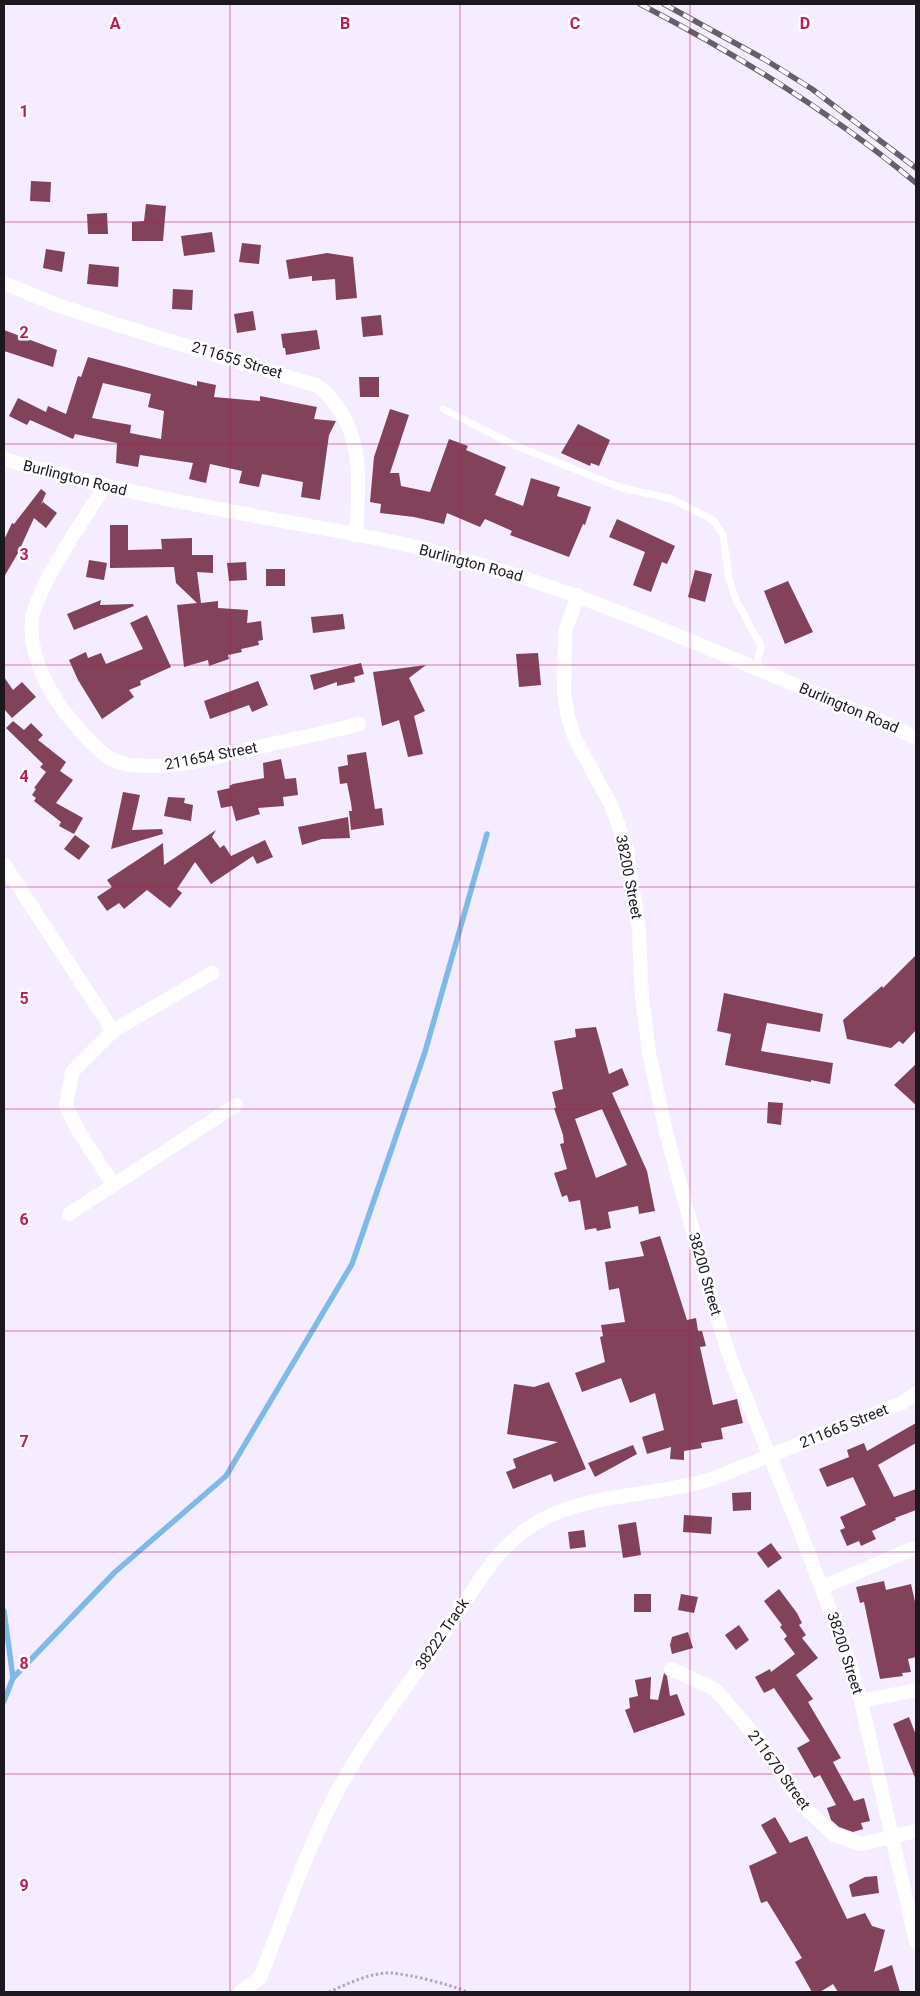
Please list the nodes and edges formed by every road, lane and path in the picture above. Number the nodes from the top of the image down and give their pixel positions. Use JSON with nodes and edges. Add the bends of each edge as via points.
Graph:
{"nodes":[{"id":1,"x":4,"y":283,"type":"edge"},
{"id":2,"x":443,"y":409,"type":"dead end"},
{"id":3,"x":4,"y":459,"type":"edge"},
{"id":4,"x":105,"y":486,"type":"junction"},
{"id":5,"x":356,"y":535,"type":"junction"},
{"id":6,"x":578,"y":595,"type":"junction"},
{"id":7,"x":756,"y":669,"type":"junction"},
{"id":8,"x":359,"y":724,"type":"dead end"},
{"id":9,"x":916,"y":738,"type":"edge"},
{"id":10,"x":4,"y":864,"type":"edge"},
{"id":11,"x":212,"y":973,"type":"dead end"},
{"id":12,"x":112,"y":1031,"type":"junction"},
{"id":13,"x":236,"y":1105,"type":"dead end"},
{"id":14,"x":113,"y":1184,"type":"junction"},
{"id":15,"x":69,"y":1214,"type":"dead end"},
{"id":16,"x":916,"y":1393,"type":"edge"},
{"id":17,"x":769,"y":1456,"type":"junction"},
{"id":18,"x":912,"y":1550,"type":"dead end"},
{"id":19,"x":822,"y":1587,"type":"junction"},
{"id":20,"x":671,"y":1669,"type":"dead end"},
{"id":21,"x":916,"y":1690,"type":"edge"},
{"id":22,"x":861,"y":1701,"type":"junction"},
{"id":23,"x":916,"y":1831,"type":"edge"},
{"id":24,"x":891,"y":1838,"type":"junction"},
{"id":25,"x":916,"y":1942,"type":"edge"},
{"id":26,"x":240,"y":1992,"type":"edge"},
{"id":27,"x":329,"y":1992,"type":"edge"},
{"id":28,"x":468,"y":1992,"type":"edge"}],
"edges":[{"from":1,"to":5,"type":"street","name":"211655 Street","via":[[121,326],[318,386],[336,404],[353,436],[358,459]]},
{"from":2,"to":7,"type":"lane","via":[[514,445],[619,487],[672,499],[713,520],[723,535],[729,579],[736,600],[761,646]]},
{"from":3,"to":4,"type":"street","name":"Burlington Road"},
{"from":4,"to":5,"type":"street","name":"Burlington Road"},
{"from":4,"to":8,"type":"street","name":"211654 Street","via":[[41,595],[32,624],[37,662],[46,681],[68,717],[89,741],[116,762],[164,766]]},
{"from":5,"to":6,"type":"street","name":"Burlington Road","via":[[456,557]]},
{"from":6,"to":7,"type":"street","name":"Burlington Road"},
{"from":6,"to":17,"type":"street","name":"38200 Street","via":[[565,632],[564,694],[568,717],[575,739],[611,805],[627,850],[639,932],[649,1053],[667,1136],[714,1310]]},
{"from":7,"to":9,"type":"street","name":"Burlington Road"},
{"from":10,"to":12,"type":"street"},
{"from":11,"to":12,"type":"street"},
{"from":12,"to":14,"type":"street","via":[[72,1072],[66,1106]]},
{"from":13,"to":14,"type":"street"},
{"from":14,"to":15,"type":"street"},
{"from":16,"to":17,"type":"street","name":"211665 Street","via":[[902,1403]]},
{"from":17,"to":19,"type":"street","name":"38200 Street"},
{"from":17,"to":26,"type":"street","name":"38222 Track","via":[[706,1480],[661,1492],[617,1497],[564,1509],[531,1526],[499,1554],[369,1736],[342,1783],[298,1879],[260,1978]]},
{"from":18,"to":19,"type":"street"},
{"from":19,"to":22,"type":"street","name":"38200 Street"},
{"from":20,"to":24,"type":"street","name":"211670 Street","via":[[715,1689],[728,1702],[763,1746],[803,1806],[834,1835],[861,1844]]},
{"from":21,"to":22,"type":"street"},
{"from":22,"to":24,"type":"street","name":"38200 Street"},
{"from":23,"to":24,"type":"street","name":"211670 Street"},
{"from":24,"to":25,"type":"street","name":"38200 Street"},
{"from":27,"to":28,"type":"path","via":[[354,1981],[391,1973]]}]}
